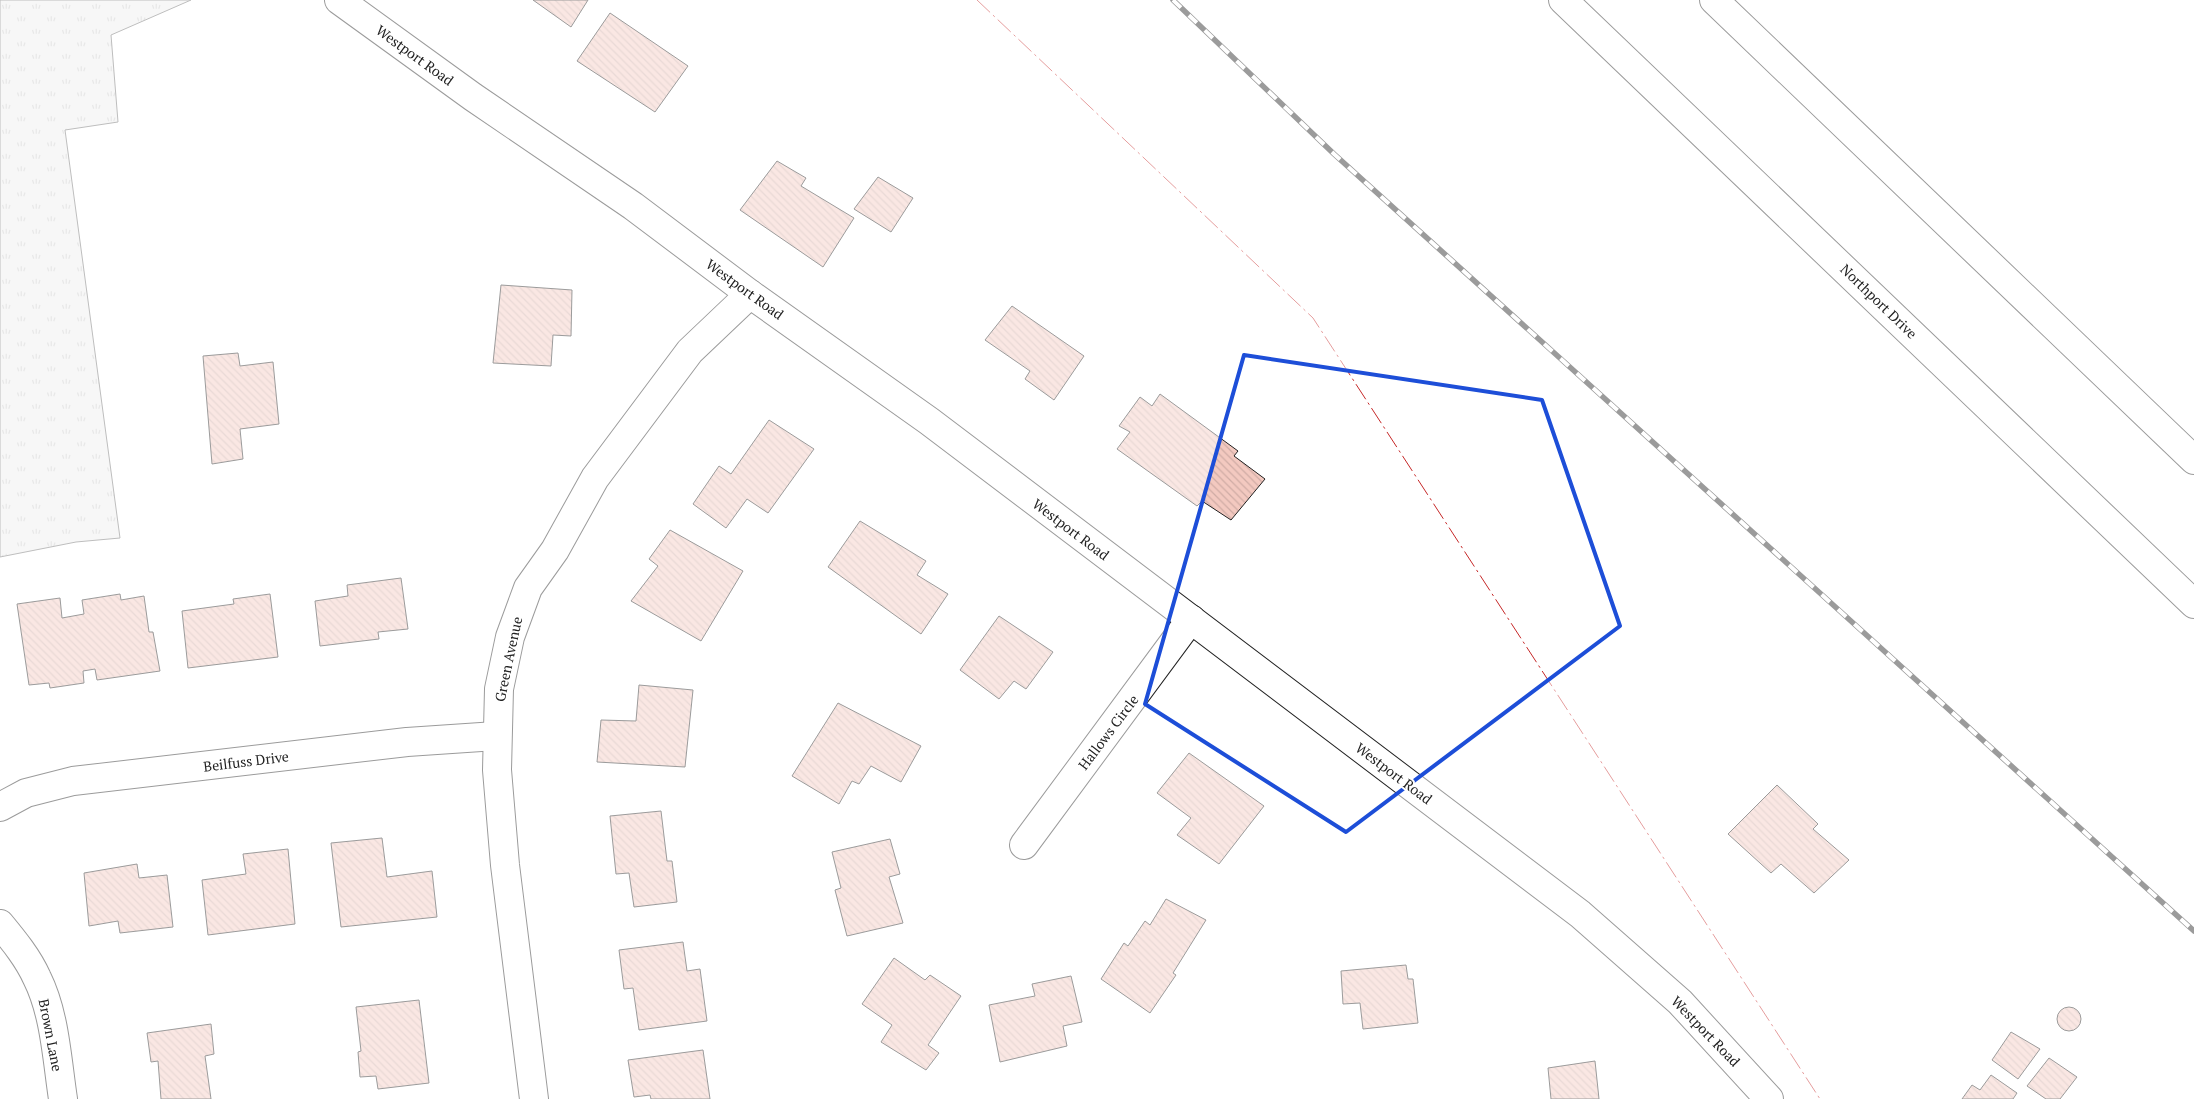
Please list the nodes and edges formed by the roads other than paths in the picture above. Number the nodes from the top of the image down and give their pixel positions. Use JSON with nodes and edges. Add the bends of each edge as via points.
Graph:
{"nodes":[{"id":1,"x":339,"y":0,"type":"edge"},
{"id":2,"x":1563,"y":0,"type":"edge"},
{"id":3,"x":1714,"y":0,"type":"edge"},
{"id":4,"x":750,"y":294,"type":"junction"},
{"id":5,"x":2194,"y":460,"type":"edge"},
{"id":6,"x":2194,"y":604,"type":"edge"},
{"id":7,"x":1191,"y":619,"type":"junction"},
{"id":8,"x":496,"y":736,"type":"junction"},
{"id":9,"x":0,"y":807,"type":"edge"},
{"id":10,"x":1024,"y":845,"type":"dead end"},
{"id":11,"x":0,"y":924,"type":"edge"},
{"id":12,"x":63,"y":1099,"type":"edge"},
{"id":13,"x":534,"y":1099,"type":"edge"},
{"id":14,"x":1769,"y":1099,"type":"edge"}],
"edges":[{"from":1,"to":4,"type":"street","name":"Westport Road","via":[[473,97],[633,206]]},
{"from":2,"to":6,"type":"street","name":"Northport Drive"},
{"from":3,"to":5,"type":"street"},
{"from":4,"to":7,"type":"street","name":"Westport Road","via":[[929,421]]},
{"from":4,"to":8,"type":"street","name":"Green Avenue","via":[[690,351],[595,478],[555,550],[528,588],[510,637],[499,689]]},
{"from":7,"to":10,"type":"street","name":"Hallows Circle"},
{"from":7,"to":14,"type":"street","name":"Westport Road","via":[[1580,914],[1680,1002]]},
{"from":8,"to":9,"type":"street","name":"Beilfuss Drive","via":[[407,742],[73,781],[26,793]]},
{"from":8,"to":13,"type":"street","name":"Green Avenue","via":[[505,865]]},
{"from":11,"to":12,"type":"street","name":"Brown Lane","via":[[38,978],[49,1013]]}]}
